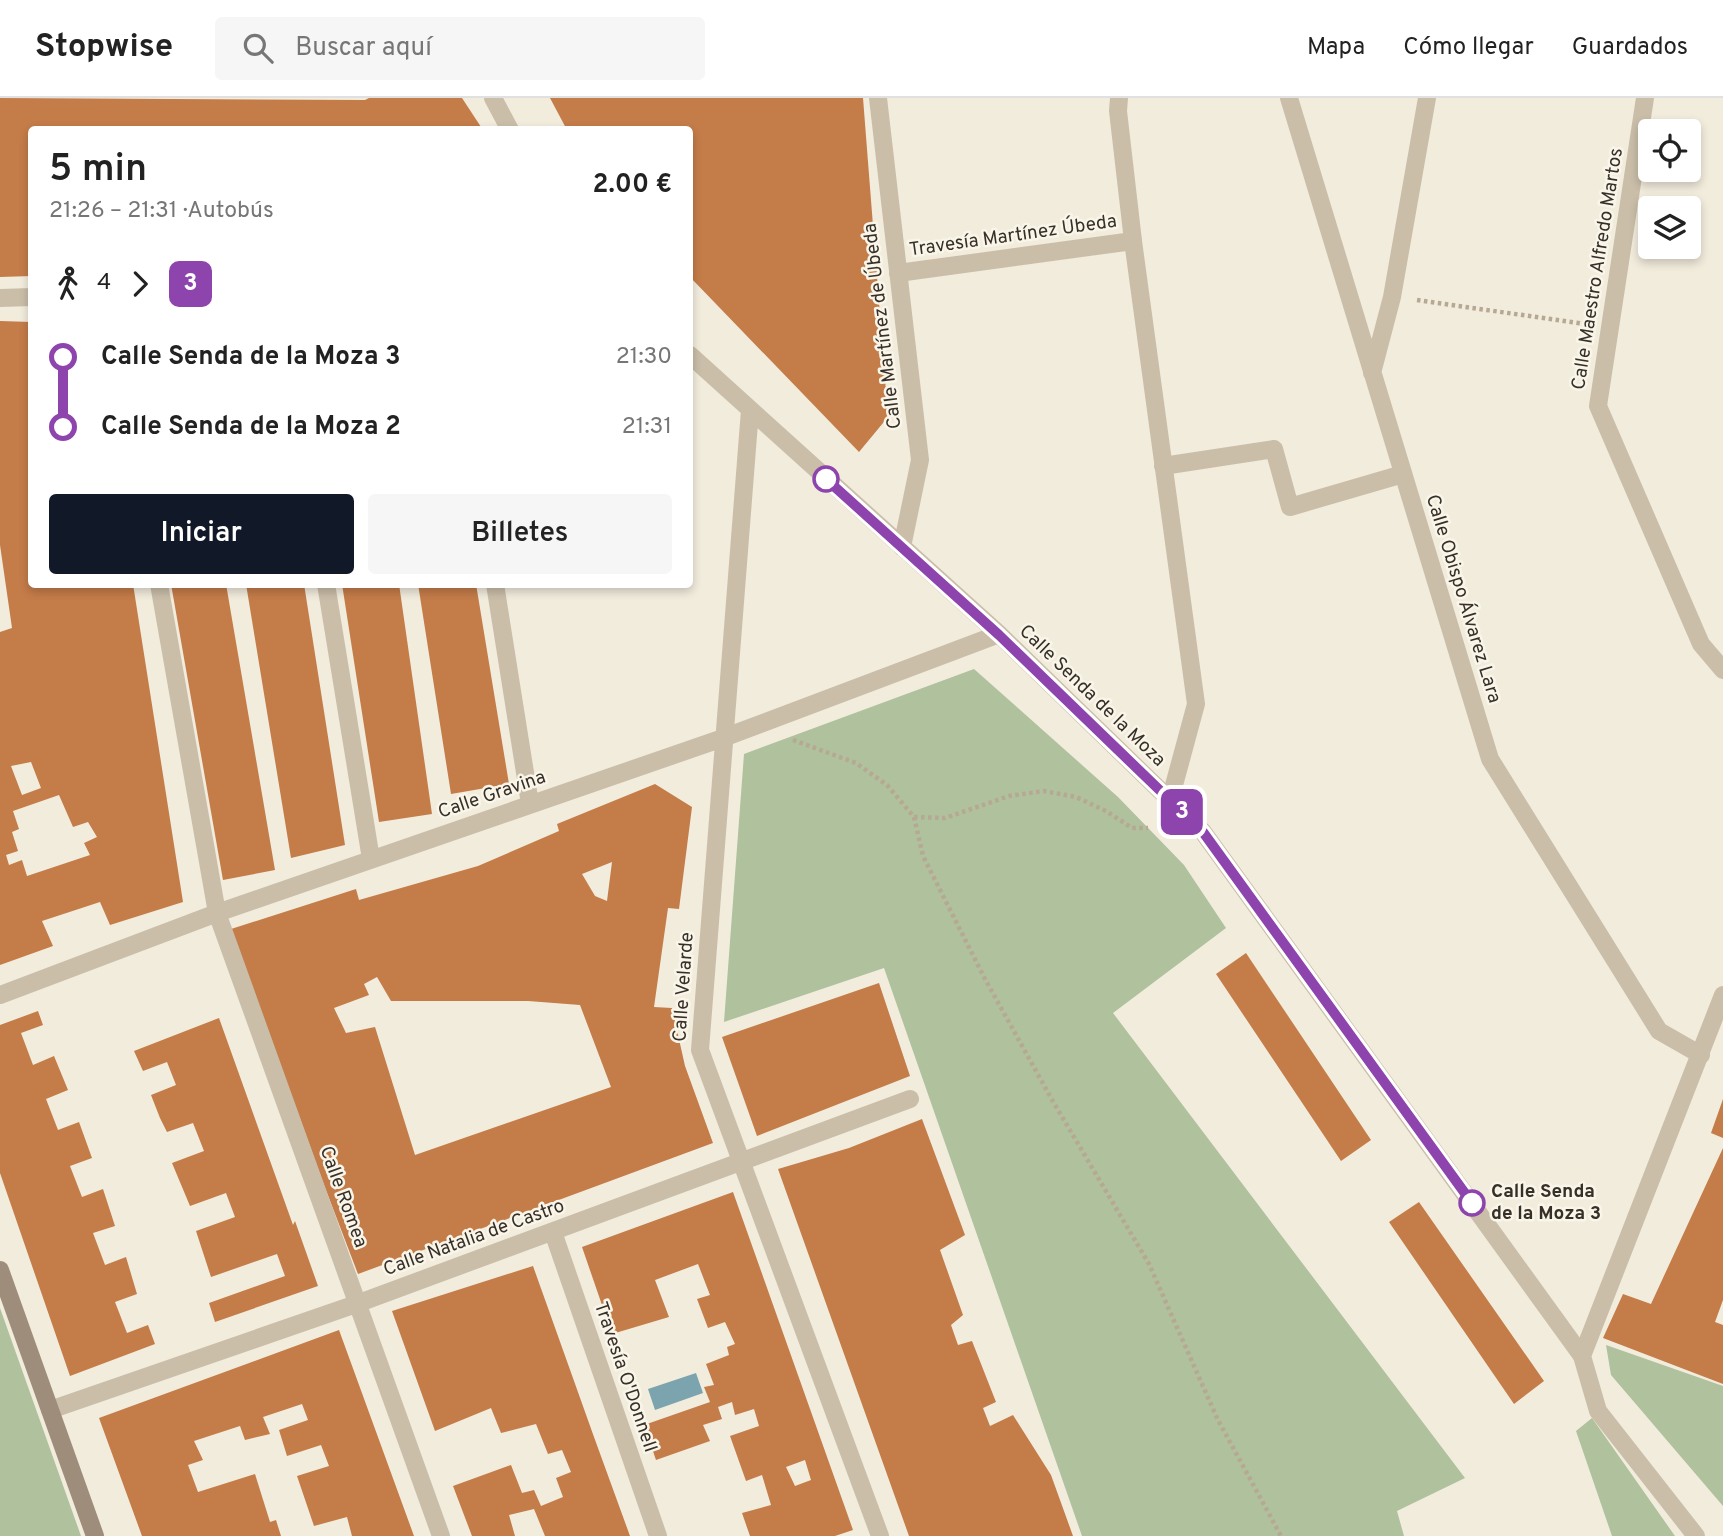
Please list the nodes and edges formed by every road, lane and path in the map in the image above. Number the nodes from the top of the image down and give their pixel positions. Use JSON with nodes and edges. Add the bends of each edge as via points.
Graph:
{"nodes":[{"id":1,"x":493,"y":98,"type":"edge"},
{"id":2,"x":878,"y":98,"type":"edge"},
{"id":3,"x":1119,"y":98,"type":"edge"},
{"id":4,"x":1289,"y":98,"type":"edge"},
{"id":5,"x":1427,"y":98,"type":"edge"},
{"id":6,"x":1646,"y":98,"type":"edge"},
{"id":7,"x":508,"y":126,"type":"edge"},
{"id":8,"x":1133,"y":241,"type":"junction"},
{"id":9,"x":898,"y":272,"type":"junction"},
{"id":10,"x":28,"y":297,"type":"edge"},
{"id":11,"x":1392,"y":297,"type":"junction"},
{"id":12,"x":0,"y":298,"type":"edge"},
{"id":13,"x":1611,"y":328,"type":"junction"},
{"id":14,"x":693,"y":358,"type":"edge"},
{"id":15,"x":1372,"y":373,"type":"junction"},
{"id":16,"x":750,"y":410,"type":"junction"},
{"id":17,"x":1163,"y":466,"type":"junction"},
{"id":18,"x":1403,"y":474,"type":"junction"},
{"id":19,"x":902,"y":547,"type":"junction"},
{"id":20,"x":160,"y":588,"type":"edge"},
{"id":21,"x":327,"y":588,"type":"edge"},
{"id":22,"x":496,"y":588,"type":"edge"},
{"id":23,"x":999,"y":635,"type":"junction"},
{"id":24,"x":1723,"y":670,"type":"edge"},
{"id":25,"x":723,"y":738,"type":"junction"},
{"id":26,"x":786,"y":738,"type":"dead end"},
{"id":27,"x":1170,"y":800,"type":"junction"},
{"id":28,"x":530,"y":804,"type":"junction"},
{"id":29,"x":914,"y":817,"type":"junction"},
{"id":30,"x":1148,"y":828,"type":"dead end"},
{"id":31,"x":371,"y":859,"type":"junction"},
{"id":32,"x":218,"y":912,"type":"junction"},
{"id":33,"x":0,"y":995,"type":"edge"},
{"id":34,"x":1723,"y":995,"type":"edge"},
{"id":35,"x":1701,"y":1055,"type":"junction"},
{"id":36,"x":911,"y":1099,"type":"dead end"},
{"id":37,"x":742,"y":1163,"type":"junction"},
{"id":38,"x":553,"y":1232,"type":"junction"},
{"id":39,"x":0,"y":1270,"type":"edge"},
{"id":40,"x":359,"y":1303,"type":"junction"},
{"id":41,"x":1582,"y":1356,"type":"junction"},
{"id":42,"x":50,"y":1410,"type":"junction"},
{"id":43,"x":95,"y":1536,"type":"edge"},
{"id":44,"x":441,"y":1536,"type":"edge"},
{"id":45,"x":658,"y":1536,"type":"edge"},
{"id":46,"x":880,"y":1536,"type":"edge"},
{"id":47,"x":1281,"y":1536,"type":"edge"},
{"id":48,"x":1696,"y":1536,"type":"edge"}],
"edges":[{"from":1,"to":7,"type":"street"},
{"from":2,"to":9,"type":"street","name":"Calle Martínez de Úbeda"},
{"from":3,"to":8,"type":"street"},
{"from":4,"to":15,"type":"street","name":"Calle Obispo Álvarez Lara"},
{"from":5,"to":11,"type":"street"},
{"from":6,"to":13,"type":"street","name":"Calle Maestro Alfredo Martos"},
{"from":8,"to":9,"type":"street","name":"Travesía Martínez Úbeda"},
{"from":8,"to":17,"type":"street"},
{"from":9,"to":19,"type":"street","name":"Calle Martínez de Úbeda","via":[[920,460]]},
{"from":10,"to":12,"type":"street"},
{"from":11,"to":13,"type":"path"},
{"from":11,"to":15,"type":"street"},
{"from":13,"to":24,"type":"street","name":"Calle Maestro Alfredo Martos","via":[[1598,406],[1701,644]]},
{"from":14,"to":16,"type":"street","name":"Calle Senda de la Moza"},
{"from":15,"to":18,"type":"street","name":"Calle Obispo Álvarez Lara"},
{"from":16,"to":19,"type":"street","name":"Calle Senda de la Moza"},
{"from":16,"to":25,"type":"street","name":"Calle Velarde"},
{"from":17,"to":18,"type":"street","via":[[1274,449],[1290,507]]},
{"from":17,"to":27,"type":"street","via":[[1196,704]]},
{"from":18,"to":35,"type":"street","name":"Calle Obispo Álvarez Lara","via":[[1490,759],[1659,1031]]},
{"from":19,"to":23,"type":"street","name":"Calle Senda de la Moza"},
{"from":20,"to":32,"type":"street","name":"Calle Romea"},
{"from":21,"to":31,"type":"street"},
{"from":22,"to":28,"type":"street"},
{"from":23,"to":25,"type":"street","name":"Calle Gravina"},
{"from":23,"to":27,"type":"street","name":"Calle Senda de la Moza"},
{"from":25,"to":28,"type":"street","name":"Calle Gravina"},
{"from":25,"to":37,"type":"street","name":"Calle Velarde","via":[[700,1050]]},
{"from":26,"to":29,"type":"path","via":[[856,763],[887,785]]},
{"from":27,"to":41,"type":"street","name":"Calle Senda de la Moza","via":[[1203,832]]},
{"from":28,"to":31,"type":"street","name":"Calle Gravina"},
{"from":29,"to":30,"type":"path","via":[[945,818],[1009,796],[1044,791],[1076,797],[1132,828]]},
{"from":29,"to":47,"type":"path","via":[[923,856],[985,979],[1149,1264],[1217,1418]]},
{"from":31,"to":32,"type":"street","name":"Calle Gravina"},
{"from":32,"to":33,"type":"street","name":"Calle Gravina"},
{"from":32,"to":40,"type":"street","name":"Calle Romea"},
{"from":34,"to":35,"type":"street"},
{"from":35,"to":41,"type":"street"},
{"from":36,"to":37,"type":"street","name":"Calle Natalia de Castro"},
{"from":37,"to":38,"type":"street","name":"Calle Natalia de Castro"},
{"from":37,"to":46,"type":"street","name":"Calle Velarde"},
{"from":38,"to":40,"type":"street","name":"Calle Natalia de Castro"},
{"from":38,"to":45,"type":"street","name":"Travesía O'Donnell"},
{"from":39,"to":42,"type":"main road"},
{"from":40,"to":42,"type":"street","name":"Calle Natalia de Castro"},
{"from":40,"to":44,"type":"street","name":"Calle Romea"},
{"from":41,"to":48,"type":"street","name":"Calle Senda de la Moza","via":[[1598,1410]]},
{"from":42,"to":43,"type":"main road"}]}
